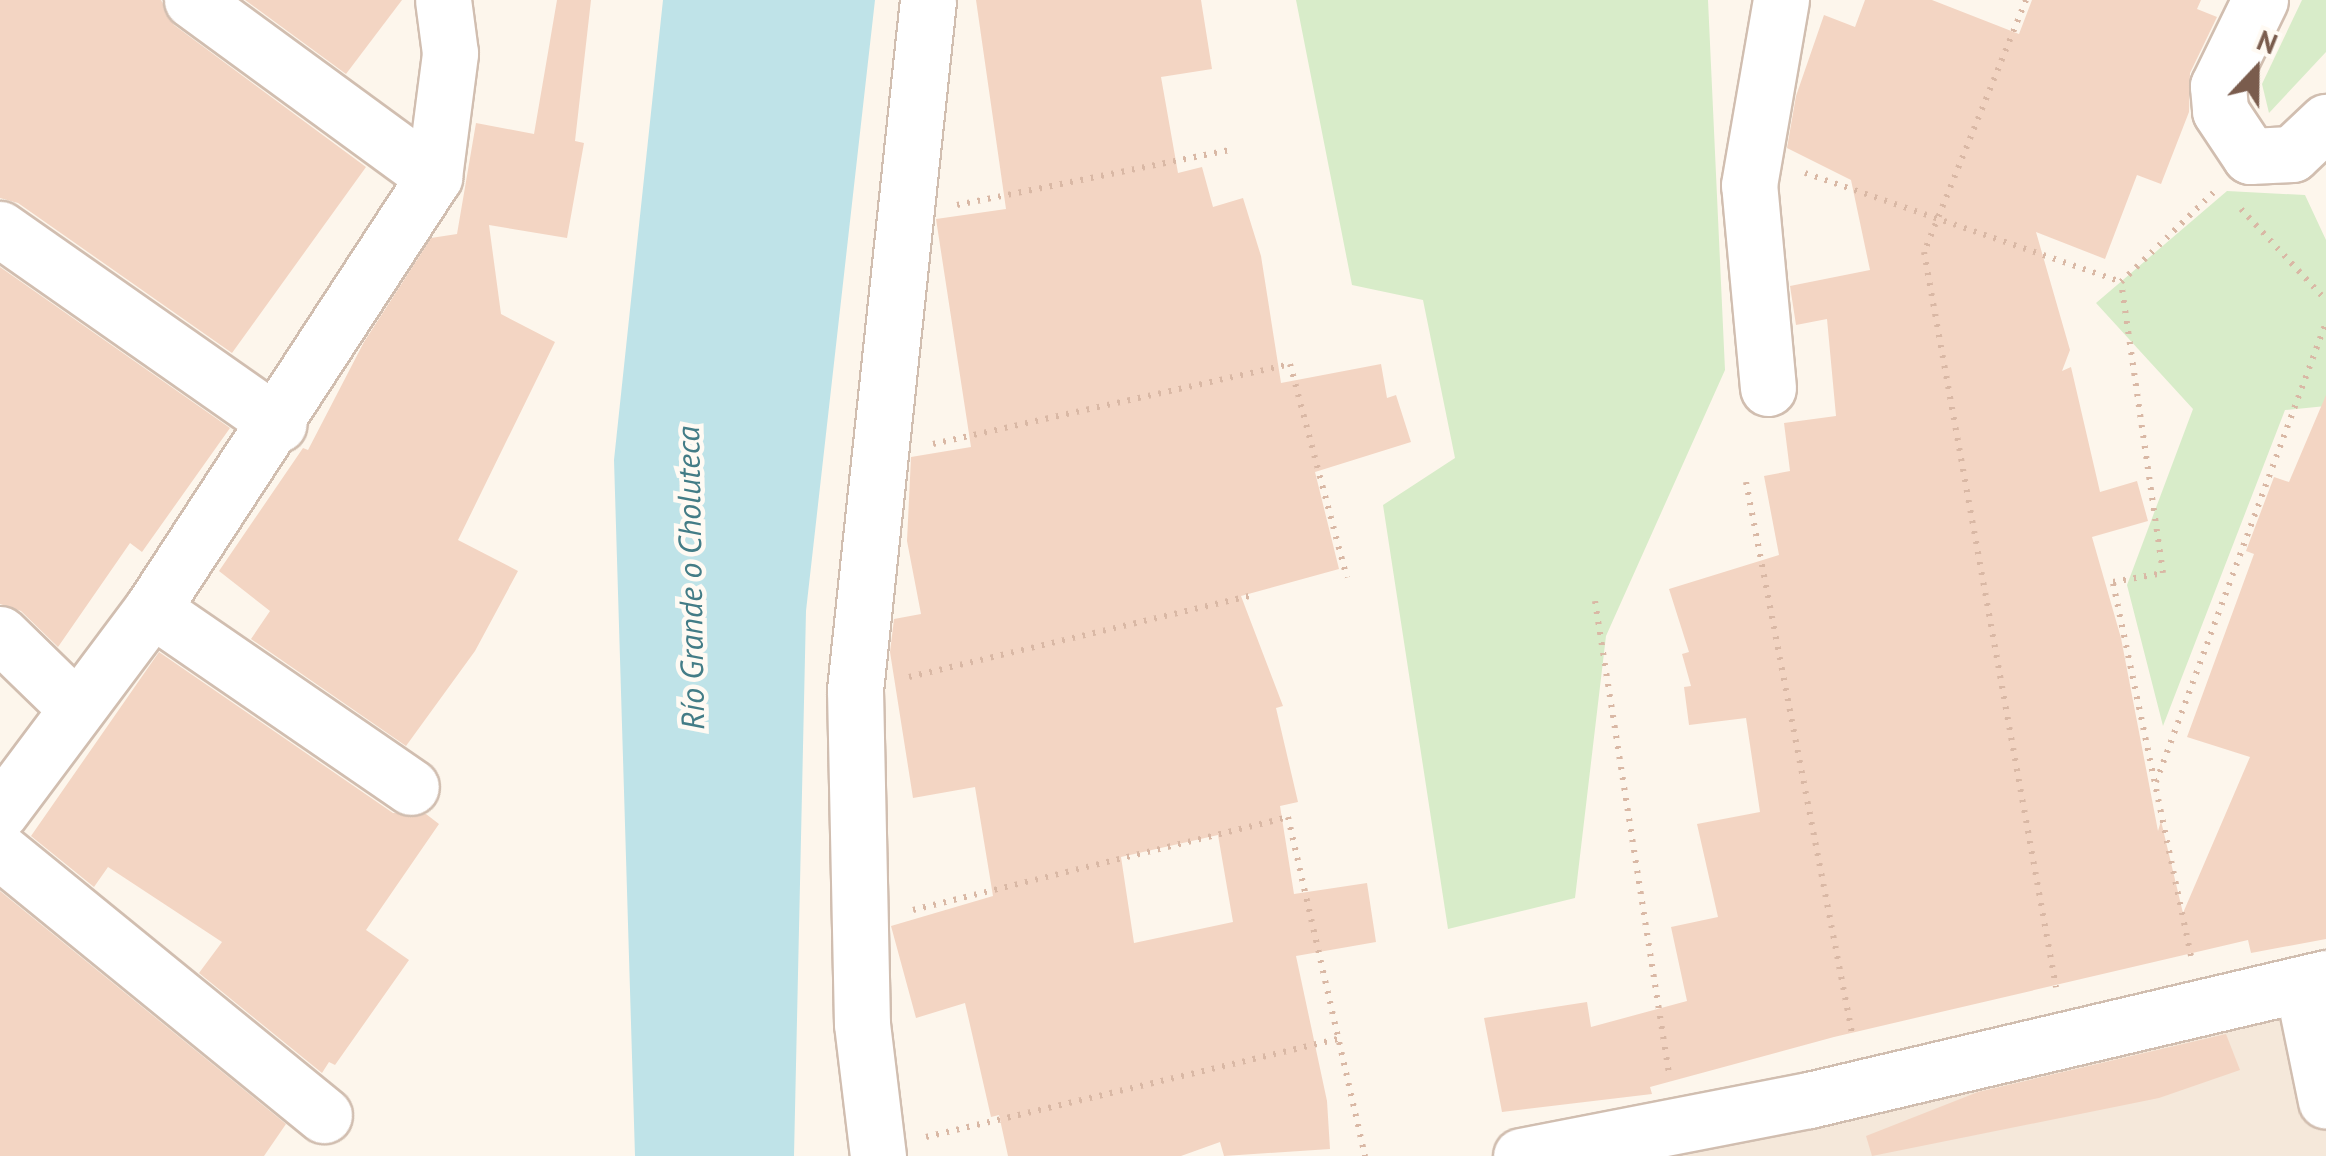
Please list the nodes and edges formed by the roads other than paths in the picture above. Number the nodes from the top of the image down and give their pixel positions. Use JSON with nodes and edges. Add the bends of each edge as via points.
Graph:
{"nodes":[{"id":1,"x":192,"y":0,"type":"edge"},
{"id":2,"x":443,"y":0,"type":"edge"},
{"id":3,"x":928,"y":0,"type":"edge"},
{"id":4,"x":1781,"y":0,"type":"edge"},
{"id":5,"x":2260,"y":0,"type":"edge"},
{"id":6,"x":2326,"y":122,"type":"edge"},
{"id":7,"x":434,"y":177,"type":"junction"},
{"id":8,"x":0,"y":229,"type":"edge"},
{"id":9,"x":1768,"y":388,"type":"dead end"},
{"id":10,"x":278,"y":424,"type":"junction"},
{"id":11,"x":152,"y":609,"type":"junction"},
{"id":12,"x":0,"y":634,"type":"edge"},
{"id":13,"x":77,"y":709,"type":"junction"},
{"id":14,"x":411,"y":786,"type":"dead end"},
{"id":15,"x":0,"y":812,"type":"edge"},
{"id":16,"x":0,"y":852,"type":"edge"},
{"id":17,"x":2314,"y":981,"type":"edge"},
{"id":18,"x":2326,"y":1101,"type":"edge"},
{"id":19,"x":324,"y":1114,"type":"dead end"},
{"id":20,"x":877,"y":1152,"type":"edge"},
{"id":21,"x":1521,"y":1156,"type":"edge"}],
"edges":[{"from":1,"to":7,"type":"street"},
{"from":2,"to":7,"type":"street","via":[[450,53]]},
{"from":3,"to":20,"type":"street","via":[[855,690],[862,1024]]},
{"from":4,"to":9,"type":"street","via":[[1749,185]]},
{"from":5,"to":6,"type":"street","via":[[2218,86],[2220,111],[2250,156],[2292,154]]},
{"from":7,"to":10,"type":"street"},
{"from":8,"to":10,"type":"street"},
{"from":10,"to":11,"type":"street"},
{"from":11,"to":13,"type":"street"},
{"from":11,"to":14,"type":"street"},
{"from":12,"to":13,"type":"street"},
{"from":13,"to":15,"type":"street"},
{"from":16,"to":19,"type":"street"},
{"from":17,"to":18,"type":"street"},
{"from":17,"to":21,"type":"street","via":[[1862,1088]]}]}
